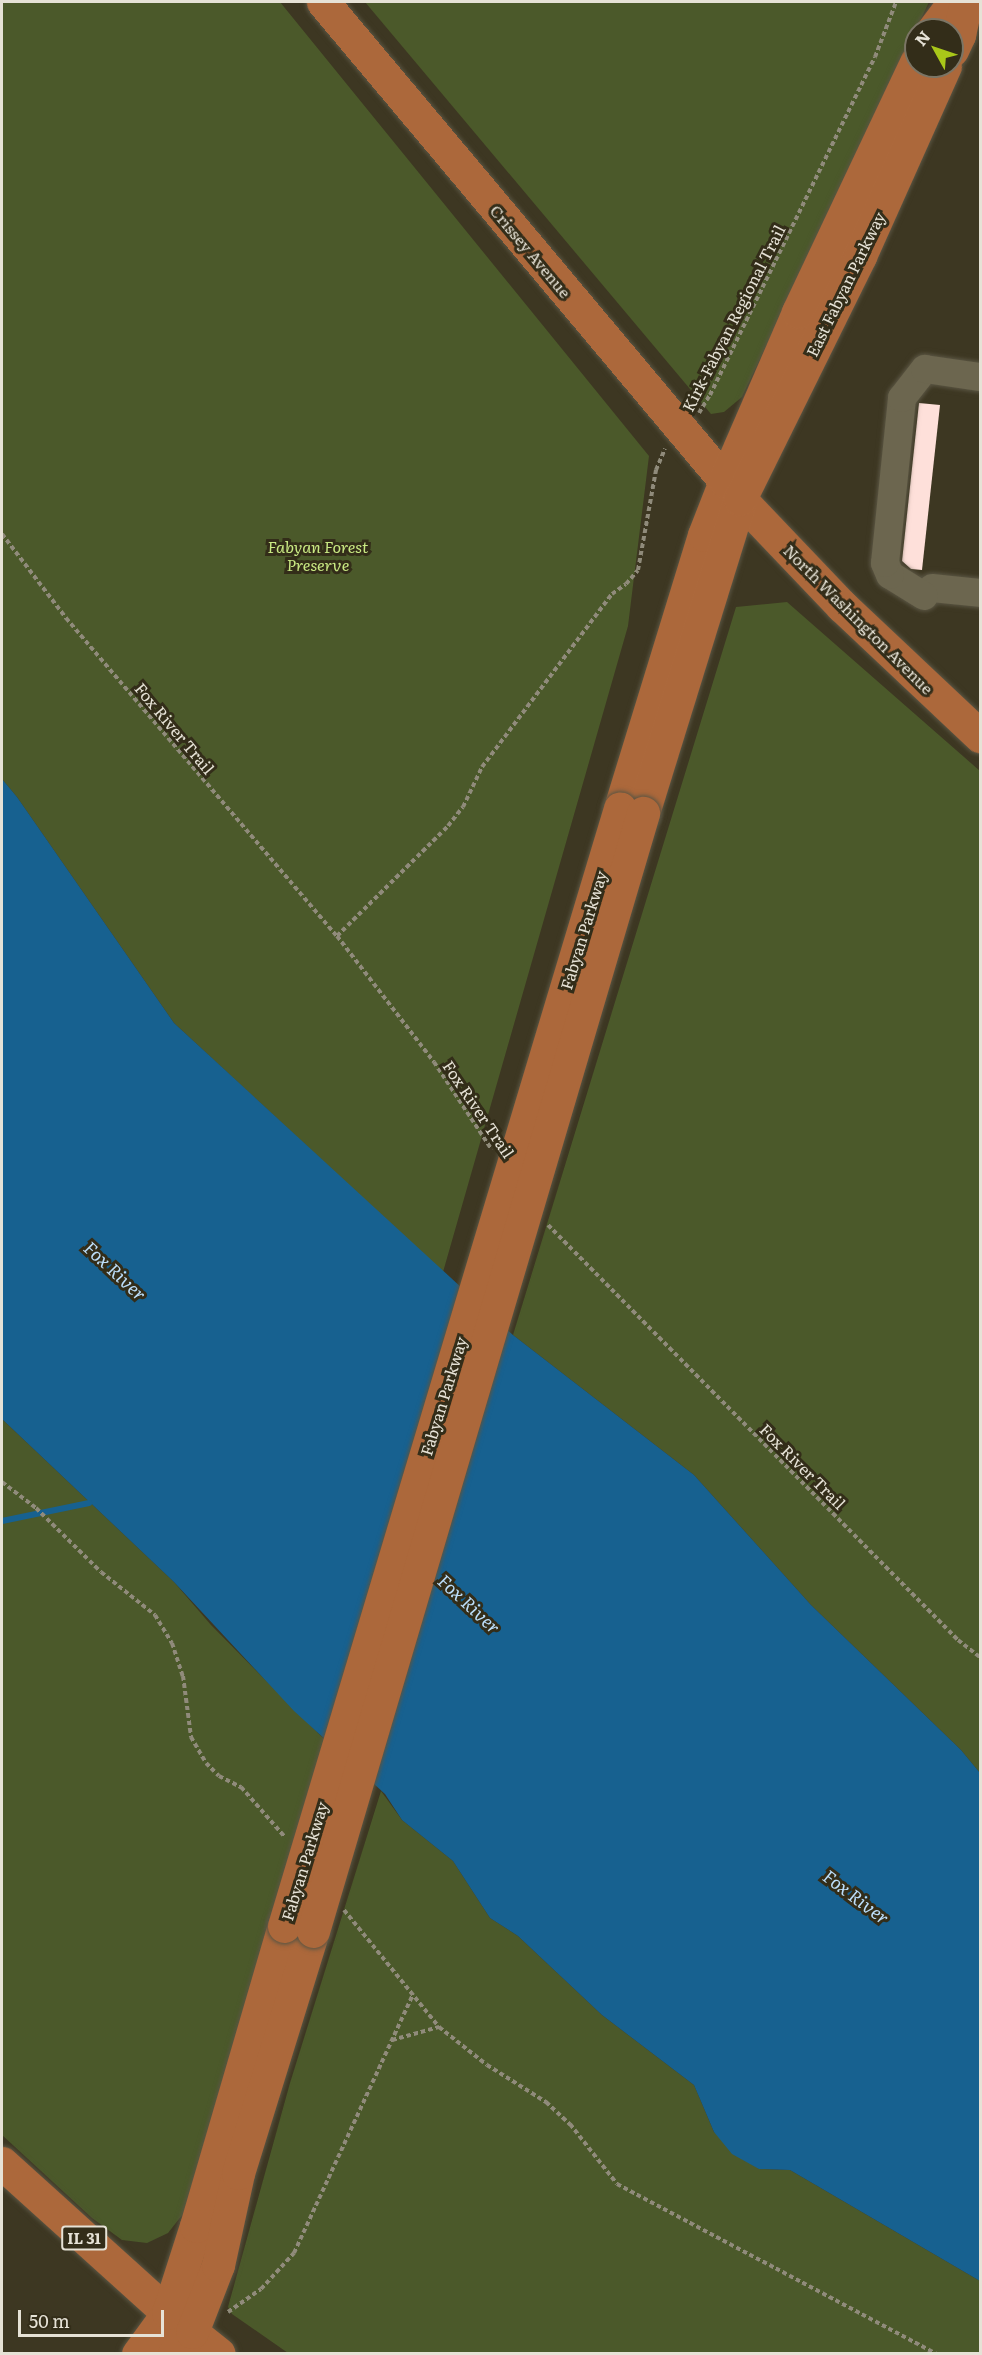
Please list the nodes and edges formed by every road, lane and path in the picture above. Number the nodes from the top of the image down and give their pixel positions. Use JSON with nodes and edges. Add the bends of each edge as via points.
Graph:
{"nodes":[{"id":1,"x":323,"y":2,"type":"edge"},
{"id":2,"x":896,"y":2,"type":"edge"},
{"id":3,"x":954,"y":2,"type":"edge"},
{"id":4,"x":966,"y":2,"type":"edge"},
{"id":5,"x":942,"y":18,"type":"edge"},
{"id":6,"x":963,"y":18,"type":"edge"},
{"id":7,"x":908,"y":78,"type":"edge"},
{"id":8,"x":940,"y":78,"type":"edge"},
{"id":9,"x":981,"y":376,"type":"edge"},
{"id":10,"x":684,"y":435,"type":"junction"},
{"id":11,"x":732,"y":490,"type":"junction"},
{"id":12,"x":2,"y":534,"type":"edge"},
{"id":13,"x":981,"y":593,"type":"edge"},
{"id":14,"x":981,"y":736,"type":"edge"},
{"id":15,"x":337,"y":936,"type":"junction"},
{"id":16,"x":496,"y":1157,"type":"dead end"},
{"id":17,"x":543,"y":1220,"type":"dead end"},
{"id":18,"x":2,"y":1482,"type":"edge"},
{"id":19,"x":981,"y":1656,"type":"edge"},
{"id":20,"x":292,"y":1846,"type":"dead end"},
{"id":21,"x":337,"y":1902,"type":"dead end"},
{"id":22,"x":413,"y":1994,"type":"junction"},
{"id":23,"x":439,"y":2027,"type":"junction"},
{"id":24,"x":392,"y":2040,"type":"junction"},
{"id":25,"x":2,"y":2163,"type":"edge"},
{"id":26,"x":223,"y":2315,"type":"dead end"},
{"id":27,"x":178,"y":2333,"type":"edge"},
{"id":28,"x":138,"y":2354,"type":"edge"},
{"id":29,"x":219,"y":2354,"type":"edge"},
{"id":30,"x":937,"y":2354,"type":"edge"}],
"edges":[{"from":1,"to":10,"type":"main road","name":"Crissey Avenue"},
{"from":2,"to":10,"type":"path","name":"Kirk-Fabyan Regional Trail","via":[[875,57],[716,385]]},
{"from":3,"to":5,"type":"main road"},
{"from":4,"to":6,"type":"main road"},
{"from":7,"to":11,"type":"main road","name":"East Fabyan Parkway","via":[[798,312]]},
{"from":8,"to":11,"type":"main road","name":"East Fabyan Parkway","via":[[860,256]]},
{"from":9,"to":13,"type":"lane","via":[[925,369],[902,398],[885,563],[890,575],[928,592]]},
{"from":10,"to":11,"type":"main road","name":"Crissey Avenue"},
{"from":10,"to":15,"type":"path","name":"Kirk-Fabyan Regional Trail","via":[[663,451],[656,470],[638,570],[612,594],[482,767],[463,807],[448,826]]},
{"from":11,"to":14,"type":"main road","name":"North Washington Avenue","via":[[842,606]]},
{"from":11,"to":27,"type":"main road","name":"Fabyan Parkway","bridge":true,"via":[[631,811],[299,1928],[218,2265]]},
{"from":12,"to":15,"type":"path","name":"Fox River Trail","via":[[66,618]]},
{"from":15,"to":16,"type":"path","name":"Fox River Trail","via":[[434,1062]]},
{"from":17,"to":19,"type":"path","name":"Fox River Trail","via":[[958,1640]]},
{"from":18,"to":20,"type":"path","via":[[155,1615],[172,1643],[183,1676],[191,1737],[206,1763],[219,1776],[241,1787]]},
{"from":21,"to":22,"type":"path"},
{"from":22,"to":23,"type":"path"},
{"from":22,"to":24,"type":"path"},
{"from":23,"to":24,"type":"path"},
{"from":23,"to":30,"type":"path","via":[[487,2065],[546,2102],[570,2124],[617,2184]]},
{"from":24,"to":26,"type":"path","via":[[294,2253],[261,2289]]},
{"from":25,"to":27,"type":"main road","number":"IL 31"},
{"from":27,"to":28,"type":"main road"},
{"from":27,"to":29,"type":"main road","number":"IL 31"}]}
